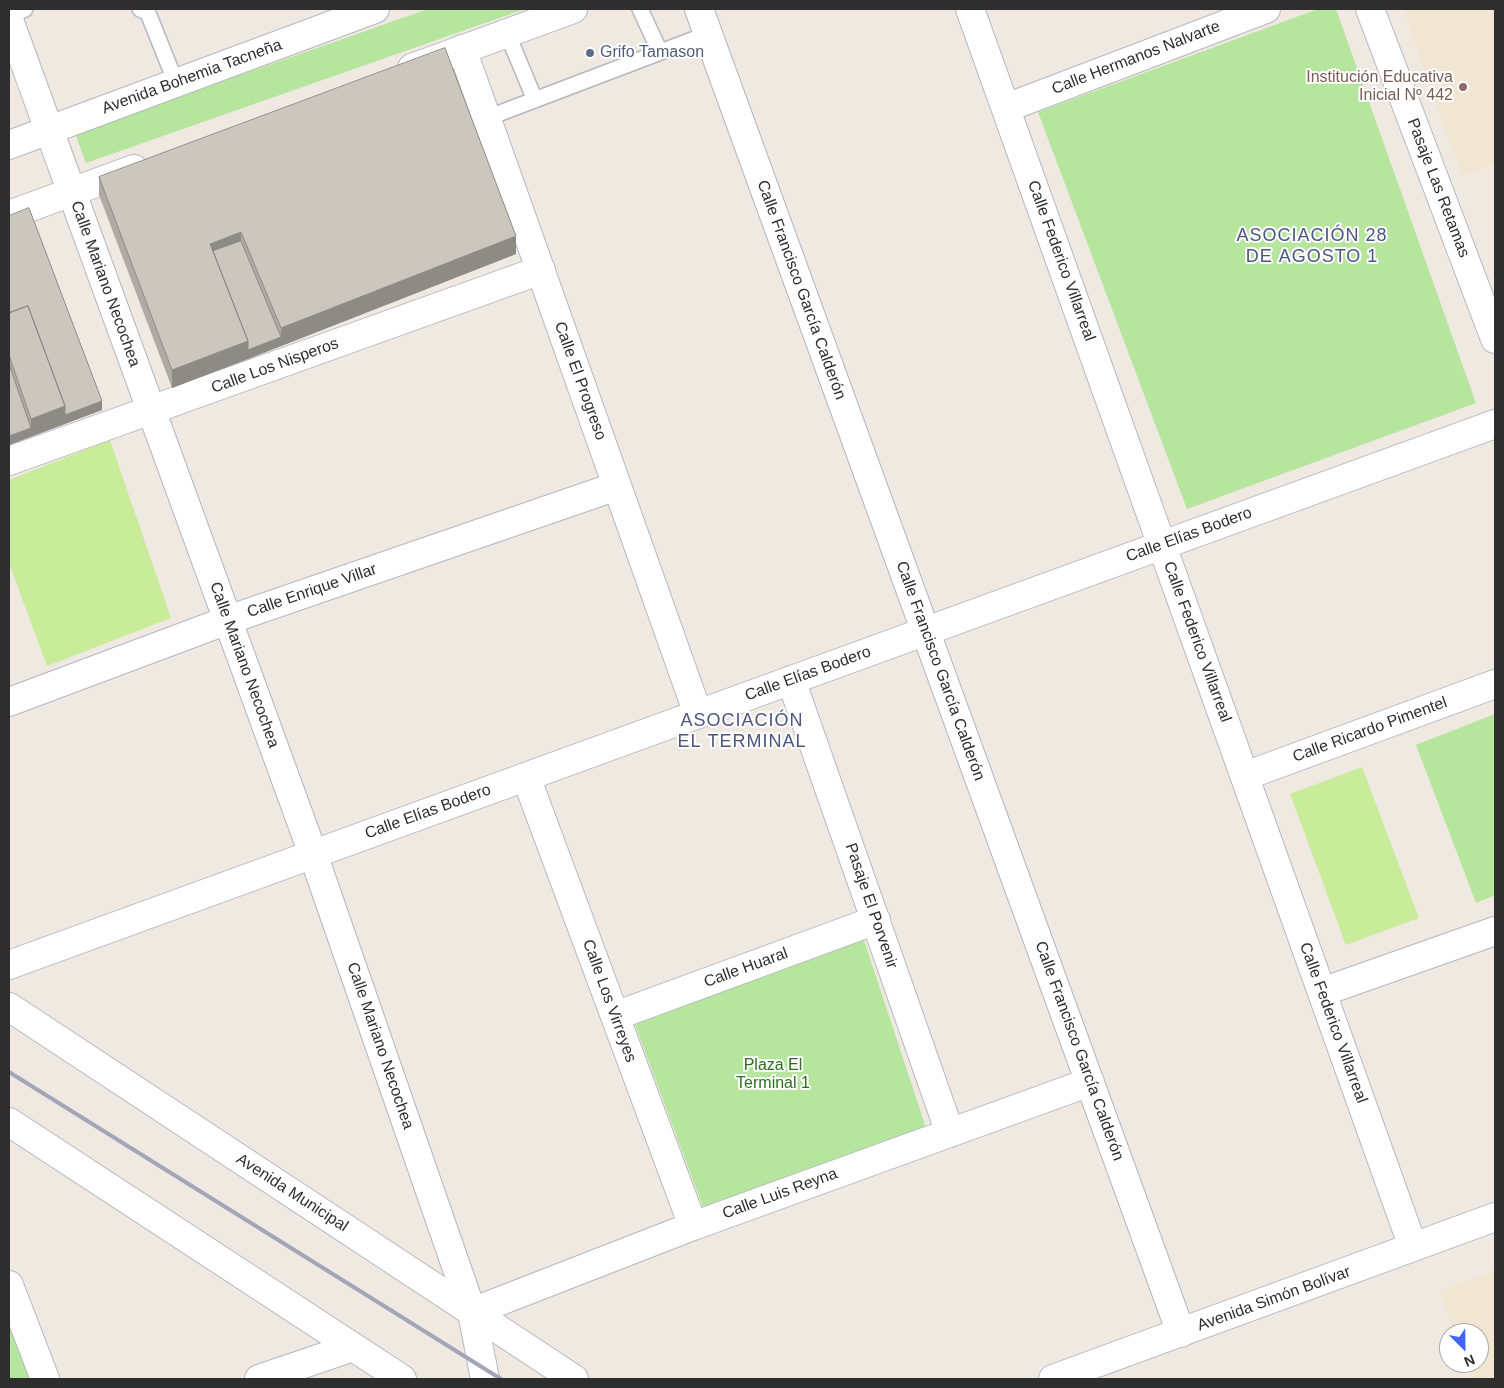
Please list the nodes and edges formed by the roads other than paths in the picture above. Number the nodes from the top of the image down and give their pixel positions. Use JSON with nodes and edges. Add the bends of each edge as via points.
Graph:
{"nodes":[{"id":1,"x":25,"y":9,"type":"edge"},
{"id":2,"x":140,"y":9,"type":"edge"},
{"id":3,"x":572,"y":9,"type":"edge"},
{"id":4,"x":640,"y":9,"type":"edge"},
{"id":5,"x":970,"y":9,"type":"edge"},
{"id":6,"x":1266,"y":9,"type":"edge"},
{"id":7,"x":1370,"y":9,"type":"edge"},
{"id":8,"x":361,"y":11,"type":"edge"},
{"id":9,"x":9,"y":18,"type":"edge"},
{"id":10,"x":703,"y":21,"type":"edge"},
{"id":11,"x":507,"y":33,"type":"junction"},
{"id":12,"x":462,"y":49,"type":"junction"},
{"id":13,"x":660,"y":52,"type":"junction"},
{"id":14,"x":388,"y":76,"type":"edge"},
{"id":15,"x":176,"y":83,"type":"junction"},
{"id":16,"x":535,"y":100,"type":"junction"},
{"id":17,"x":1006,"y":108,"type":"junction"},
{"id":18,"x":487,"y":118,"type":"junction"},
{"id":19,"x":49,"y":130,"type":"junction"},
{"id":20,"x":9,"y":145,"type":"edge"},
{"id":21,"x":155,"y":161,"type":"edge"},
{"id":22,"x":71,"y":192,"type":"junction"},
{"id":23,"x":9,"y":215,"type":"edge"},
{"id":24,"x":540,"y":270,"type":"junction"},
{"id":25,"x":1495,"y":339,"type":"edge"},
{"id":26,"x":151,"y":410,"type":"junction"},
{"id":27,"x":1495,"y":424,"type":"edge"},
{"id":28,"x":9,"y":461,"type":"edge"},
{"id":29,"x":617,"y":486,"type":"junction"},
{"id":30,"x":1162,"y":545,"type":"junction"},
{"id":31,"x":228,"y":620,"type":"junction"},
{"id":32,"x":926,"y":631,"type":"junction"},
{"id":33,"x":791,"y":680,"type":"junction"},
{"id":34,"x":1495,"y":684,"type":"edge"},
{"id":35,"x":9,"y":702,"type":"edge"},
{"id":36,"x":698,"y":714,"type":"junction"},
{"id":37,"x":1245,"y":776,"type":"junction"},
{"id":38,"x":526,"y":777,"type":"junction"},
{"id":39,"x":313,"y":854,"type":"junction"},
{"id":40,"x":876,"y":920,"type":"junction"},
{"id":41,"x":1495,"y":930,"type":"edge"},
{"id":42,"x":9,"y":964,"type":"edge"},
{"id":43,"x":1322,"y":992,"type":"junction"},
{"id":44,"x":9,"y":1007,"type":"edge"},
{"id":45,"x":615,"y":1016,"type":"junction"},
{"id":46,"x":1090,"y":1082,"type":"junction"},
{"id":47,"x":9,"y":1122,"type":"edge"},
{"id":48,"x":950,"y":1133,"type":"junction"},
{"id":49,"x":1495,"y":1217,"type":"edge"},
{"id":50,"x":693,"y":1226,"type":"junction"},
{"id":51,"x":1413,"y":1247,"type":"junction"},
{"id":52,"x":9,"y":1285,"type":"edge"},
{"id":53,"x":472,"y":1312,"type":"junction"},
{"id":54,"x":1181,"y":1333,"type":"junction"},
{"id":55,"x":353,"y":1347,"type":"junction"},
{"id":56,"x":45,"y":1379,"type":"edge"},
{"id":57,"x":259,"y":1379,"type":"edge"},
{"id":58,"x":402,"y":1379,"type":"edge"},
{"id":59,"x":485,"y":1379,"type":"edge"},
{"id":60,"x":574,"y":1379,"type":"edge"},
{"id":61,"x":1053,"y":1379,"type":"edge"}],
"edges":[{"from":1,"to":9,"type":"lane"},
{"from":2,"to":15,"type":"lane","via":[[148,13]]},
{"from":3,"to":11,"type":"street"},
{"from":4,"to":13,"type":"lane"},
{"from":5,"to":17,"type":"street","name":"Calle Federico Villarreal"},
{"from":6,"to":17,"type":"street","name":"Calle Hermanos Nalvarte"},
{"from":7,"to":25,"type":"street","name":"Pasaje Las Retamas"},
{"from":8,"to":15,"type":"street","name":"Avenida Bohemia Tacneña"},
{"from":9,"to":19,"type":"street","name":"Calle Mariano Necochea"},
{"from":10,"to":13,"type":"lane"},
{"from":10,"to":32,"type":"street","name":"Calle Francisco García Calderón"},
{"from":11,"to":12,"type":"street"},
{"from":11,"to":16,"type":"lane"},
{"from":12,"to":14,"type":"street"},
{"from":12,"to":18,"type":"street","name":"Calle El Progreso"},
{"from":13,"to":16,"type":"lane"},
{"from":15,"to":19,"type":"street","name":"Avenida Bohemia Tacneña"},
{"from":16,"to":18,"type":"lane"},
{"from":17,"to":30,"type":"street","name":"Calle Federico Villarreal"},
{"from":18,"to":24,"type":"street","name":"Calle El Progreso"},
{"from":19,"to":20,"type":"street","name":"Avenida Bohemia Tacneña"},
{"from":19,"to":22,"type":"street","name":"Calle Mariano Necochea"},
{"from":21,"to":22,"type":"street"},
{"from":22,"to":23,"type":"street"},
{"from":22,"to":26,"type":"street","name":"Calle Mariano Necochea"},
{"from":24,"to":26,"type":"street","name":"Calle Los Nisperos"},
{"from":24,"to":29,"type":"street","name":"Calle El Progreso"},
{"from":26,"to":28,"type":"street","name":"Calle Los Nisperos"},
{"from":26,"to":31,"type":"street","name":"Calle Mariano Necochea"},
{"from":27,"to":30,"type":"street","name":"Calle Elías Bodero"},
{"from":29,"to":31,"type":"street","name":"Calle Enrique Villar"},
{"from":29,"to":36,"type":"street","name":"Calle El Progreso"},
{"from":30,"to":32,"type":"street","name":"Calle Elías Bodero"},
{"from":30,"to":37,"type":"street","name":"Calle Federico Villarreal"},
{"from":31,"to":35,"type":"street","name":"Calle Enrique Villar"},
{"from":31,"to":39,"type":"street","name":"Calle Mariano Necochea"},
{"from":32,"to":33,"type":"street","name":"Calle Elías Bodero"},
{"from":32,"to":46,"type":"street","name":"Calle Francisco García Calderón"},
{"from":33,"to":36,"type":"street","name":"Calle Elías Bodero"},
{"from":33,"to":40,"type":"street","name":"Pasaje El Porvenir"},
{"from":34,"to":37,"type":"street","name":"Calle Ricardo Pimentel"},
{"from":36,"to":38,"type":"street","name":"Calle Elías Bodero"},
{"from":37,"to":43,"type":"street","name":"Calle Federico Villarreal"},
{"from":38,"to":39,"type":"street","name":"Calle Elías Bodero"},
{"from":38,"to":45,"type":"street","name":"Calle Los Virreyes"},
{"from":39,"to":42,"type":"street","name":"Calle Elías Bodero"},
{"from":39,"to":53,"type":"street","name":"Calle Mariano Necochea"},
{"from":40,"to":45,"type":"street","name":"Calle Huaral"},
{"from":40,"to":48,"type":"street","name":"Pasaje El Porvenir"},
{"from":41,"to":43,"type":"street"},
{"from":43,"to":51,"type":"street","name":"Calle Federico Villarreal"},
{"from":44,"to":53,"type":"street","name":"Avenida Municipal"},
{"from":45,"to":50,"type":"street","name":"Calle Los Virreyes"},
{"from":46,"to":48,"type":"street","name":"Calle Luis Reyna"},
{"from":46,"to":54,"type":"street","name":"Calle Francisco García Calderón"},
{"from":47,"to":55,"type":"street"},
{"from":48,"to":50,"type":"street","name":"Calle Luis Reyna"},
{"from":49,"to":51,"type":"street","name":"Avenida Simón Bolívar"},
{"from":50,"to":53,"type":"street","name":"Calle Luis Reyna"},
{"from":51,"to":54,"type":"street","name":"Avenida Simón Bolívar"},
{"from":52,"to":56,"type":"street"},
{"from":53,"to":59,"type":"street","name":"Calle Mariano Necochea"},
{"from":53,"to":60,"type":"street","name":"Avenida Municipal"},
{"from":54,"to":61,"type":"street","name":"Avenida Simón Bolívar"},
{"from":55,"to":57,"type":"street"},
{"from":55,"to":58,"type":"street"}]}
